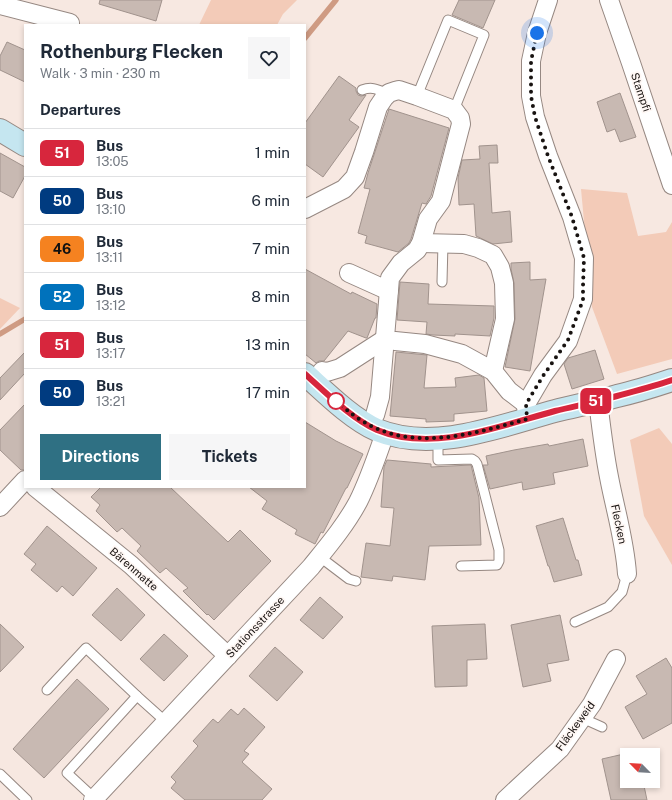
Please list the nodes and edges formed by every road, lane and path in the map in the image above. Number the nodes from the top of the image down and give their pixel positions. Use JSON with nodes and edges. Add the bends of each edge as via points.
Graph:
{"nodes":[{"id":1,"x":548,"y":0,"type":"edge"},
{"id":2,"x":609,"y":0,"type":"edge"},
{"id":3,"x":1,"y":4,"type":"edge"},
{"id":4,"x":70,"y":23,"type":"dead end"},
{"id":5,"x":362,"y":90,"type":"dead end"},
{"id":6,"x":388,"y":94,"type":"junction"},
{"id":7,"x":417,"y":96,"type":"junction"},
{"id":8,"x":454,"y":110,"type":"junction"},
{"id":9,"x":0,"y":130,"type":"edge"},
{"id":10,"x":24,"y":144,"type":"edge"},
{"id":11,"x":672,"y":185,"type":"edge"},
{"id":12,"x":306,"y":208,"type":"edge"},
{"id":13,"x":443,"y":243,"type":"junction"},
{"id":14,"x":419,"y":246,"type":"junction"},
{"id":15,"x":349,"y":273,"type":"dead end"},
{"id":16,"x":442,"y":282,"type":"dead end"},
{"id":17,"x":389,"y":291,"type":"junction"},
{"id":18,"x":390,"y":340,"type":"junction"},
{"id":19,"x":493,"y":371,"type":"junction"},
{"id":20,"x":323,"y":374,"type":"edge"},
{"id":21,"x":672,"y":380,"type":"edge"},
{"id":22,"x":607,"y":399,"type":"junction"},
{"id":23,"x":526,"y":411,"type":"junction"},
{"id":24,"x":378,"y":414,"type":"junction"},
{"id":25,"x":438,"y":438,"type":"junction"},
{"id":26,"x":24,"y":481,"type":"edge"},
{"id":27,"x":36,"y":488,"type":"edge"},
{"id":28,"x":0,"y":506,"type":"edge"},
{"id":29,"x":320,"y":557,"type":"junction"},
{"id":30,"x":461,"y":566,"type":"dead end"},
{"id":31,"x":627,"y":574,"type":"joint"},
{"id":32,"x":356,"y":581,"type":"dead end"},
{"id":33,"x":575,"y":622,"type":"dead end"},
{"id":34,"x":228,"y":656,"type":"junction"},
{"id":35,"x":616,"y":659,"type":"dead end"},
{"id":36,"x":48,"y":690,"type":"dead end"},
{"id":37,"x":137,"y":696,"type":"junction"},
{"id":38,"x":582,"y":718,"type":"junction"},
{"id":39,"x":166,"y":722,"type":"junction"},
{"id":40,"x":602,"y":727,"type":"dead end"},
{"id":41,"x":0,"y":774,"type":"edge"},
{"id":42,"x":94,"y":799,"type":"edge"},
{"id":43,"x":27,"y":800,"type":"edge"},
{"id":44,"x":505,"y":800,"type":"edge"}],
"edges":[{"from":1,"to":23,"type":"street","via":[[531,61],[531,96],[535,117],[572,217],[584,258],[583,300],[568,340],[543,376]]},
{"from":2,"to":11,"type":"street","name":"Stampfi"},
{"from":3,"to":4,"type":"street"},
{"from":5,"to":6,"type":"lane","via":[[373,88]]},
{"from":6,"to":7,"type":"street","via":[[399,90]]},
{"from":6,"to":12,"type":"street","via":[[378,106],[355,177],[344,189]]},
{"from":7,"to":8,"type":"street"},
{"from":7,"to":8,"type":"lane","via":[[448,20],[484,35]]},
{"from":8,"to":14,"type":"street","via":[[461,124],[441,201],[428,219]]},
{"from":9,"to":10,"type":"main road"},
{"from":13,"to":14,"type":"street"},
{"from":13,"to":16,"type":"lane"},
{"from":13,"to":19,"type":"street","via":[[478,248],[492,255],[500,267],[504,283],[505,319]]},
{"from":14,"to":17,"type":"street","name":"Stationsstrasse","via":[[400,263],[390,278]]},
{"from":15,"to":17,"type":"street"},
{"from":17,"to":18,"type":"street","name":"Stationsstrasse"},
{"from":18,"to":19,"type":"street","via":[[425,344],[462,354]]},
{"from":18,"to":20,"type":"street","via":[[340,368]]},
{"from":18,"to":24,"type":"street","name":"Stationsstrasse"},
{"from":19,"to":23,"type":"street"},
{"from":20,"to":24,"type":"main road","via":[[336,401],[362,422],[369,426]]},
{"from":21,"to":22,"type":"main road"},
{"from":22,"to":23,"type":"main road"},
{"from":22,"to":31,"type":"street","name":"Flecken","via":[[602,434]]},
{"from":23,"to":25,"type":"main road","via":[[469,434]]},
{"from":24,"to":25,"type":"main road","via":[[397,436]]},
{"from":24,"to":29,"type":"street","name":"Stationsstrasse","via":[[370,475],[358,502]]},
{"from":25,"to":30,"type":"lane","via":[[438,460],[472,459],[477,464],[499,550],[497,566]]},
{"from":26,"to":28,"type":"street"},
{"from":27,"to":34,"type":"street","name":"Bärenmatte","via":[[131,564]]},
{"from":29,"to":32,"type":"lane","via":[[349,579]]},
{"from":29,"to":34,"type":"street","name":"Stationsstrasse"},
{"from":31,"to":33,"type":"lane","name":"Flecken","via":[[622,592],[608,607]]},
{"from":34,"to":39,"type":"street","name":"Stationsstrasse"},
{"from":35,"to":38,"type":"street","name":"Fläckeweid"},
{"from":36,"to":37,"type":"lane","via":[[86,648]]},
{"from":37,"to":39,"type":"lane"},
{"from":37,"to":42,"type":"lane","via":[[67,773]]},
{"from":38,"to":40,"type":"lane"},
{"from":38,"to":44,"type":"street","name":"Fläckeweid","via":[[560,749]]},
{"from":39,"to":42,"type":"street","name":"Stationsstrasse"},
{"from":41,"to":43,"type":"lane"}]}
